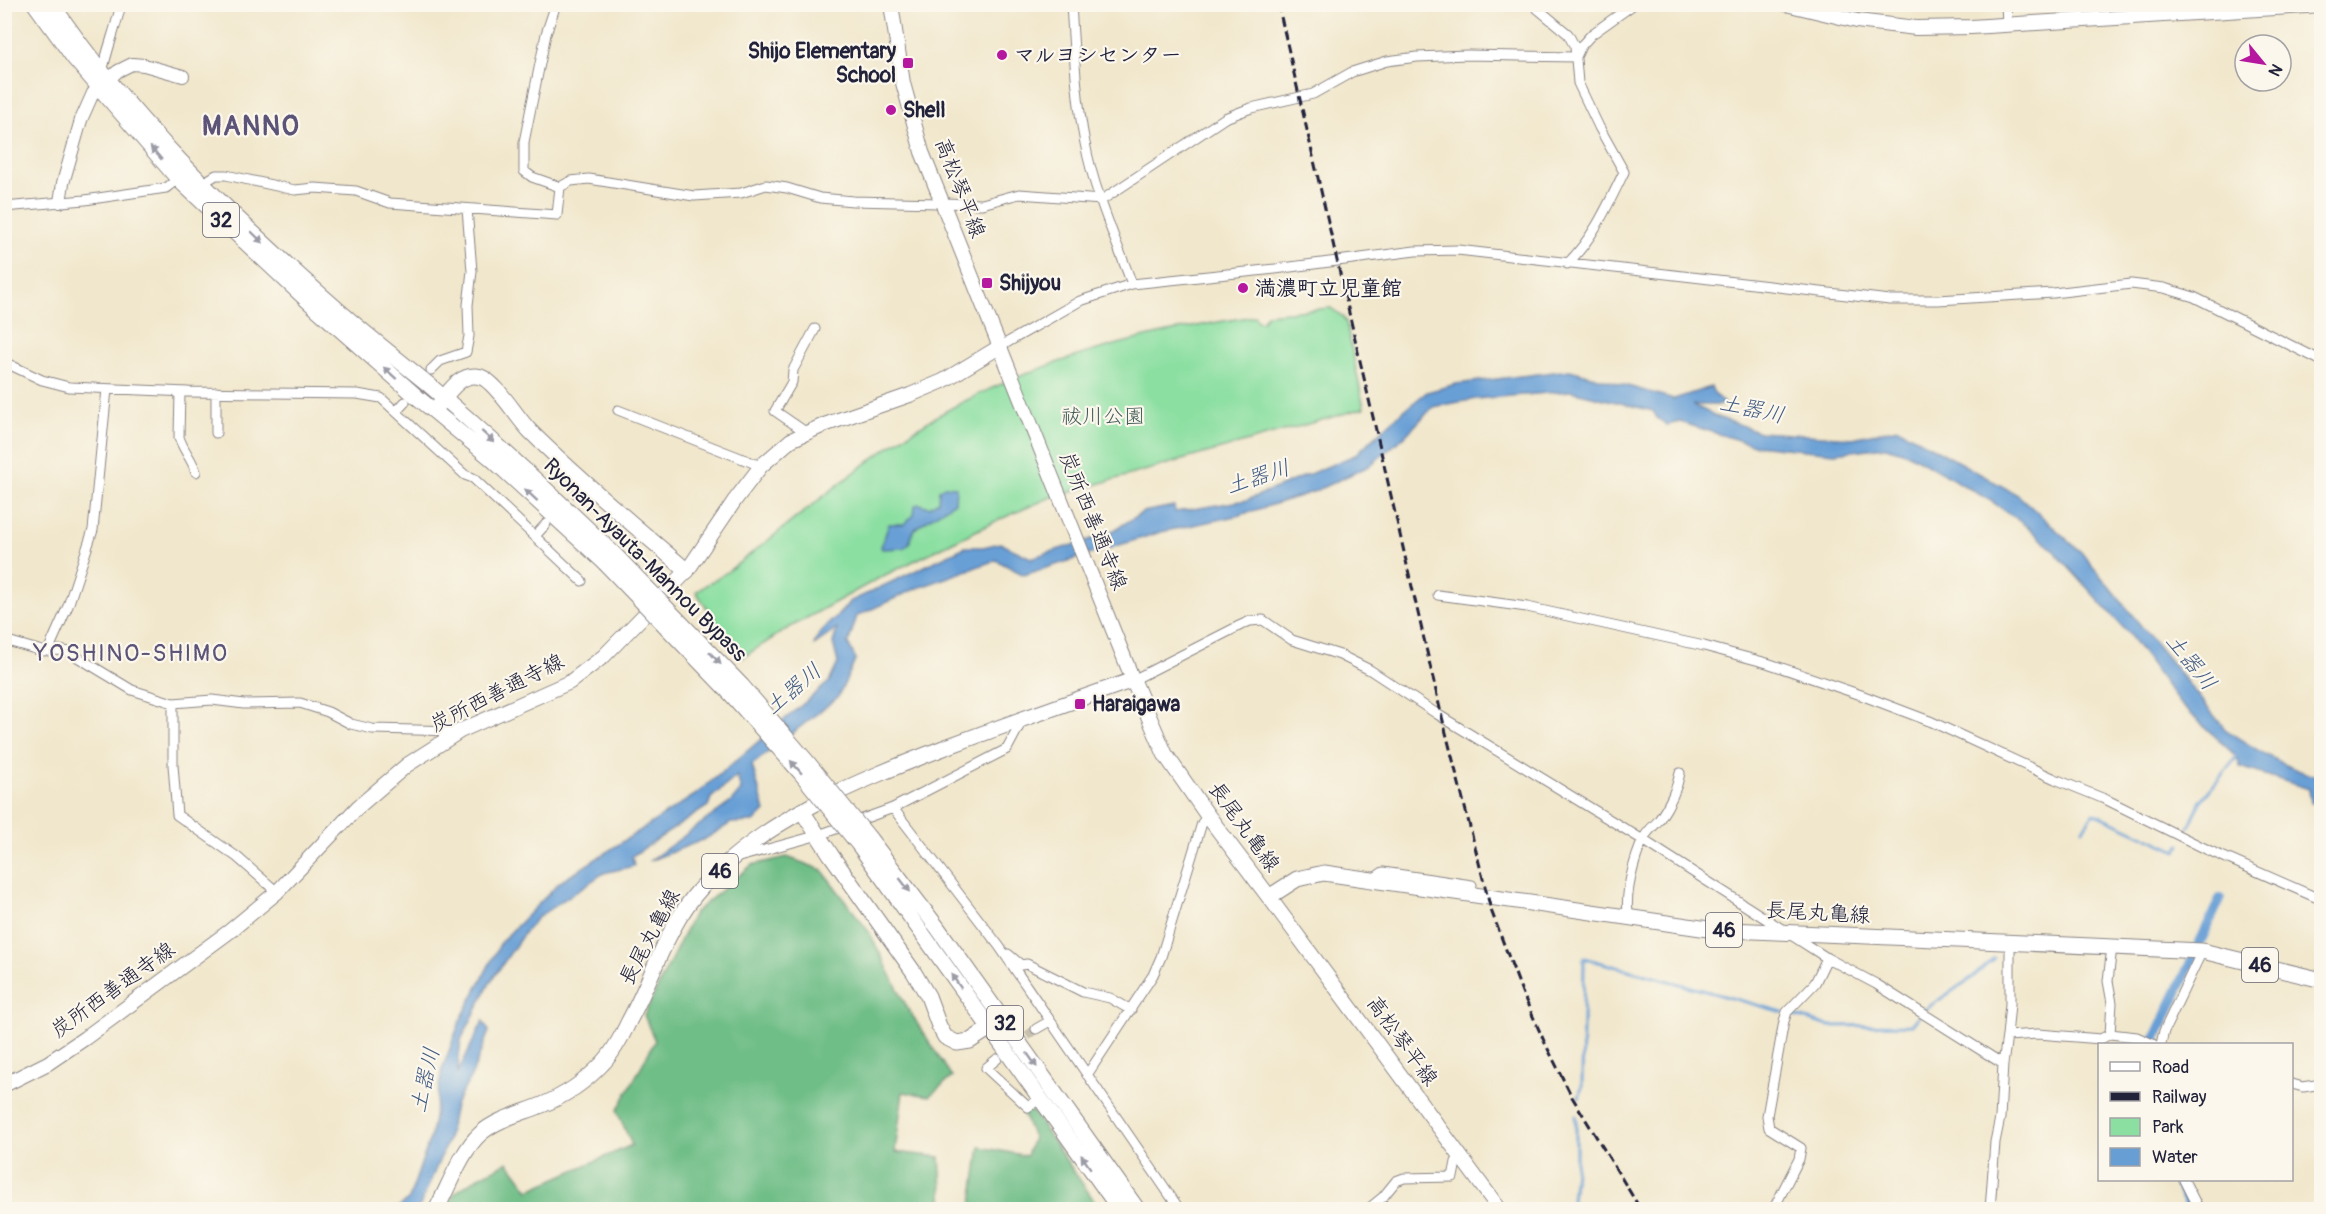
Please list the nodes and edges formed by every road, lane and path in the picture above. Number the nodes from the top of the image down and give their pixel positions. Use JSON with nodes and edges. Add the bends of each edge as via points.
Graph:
{"nodes":[{"id":1,"x":35,"y":4,"type":"edge"},
{"id":2,"x":52,"y":4,"type":"edge"},
{"id":3,"x":121,"y":4,"type":"edge"},
{"id":4,"x":556,"y":4,"type":"edge"},
{"id":5,"x":891,"y":4,"type":"edge"},
{"id":6,"x":1071,"y":4,"type":"edge"},
{"id":7,"x":1532,"y":4,"type":"edge"},
{"id":8,"x":1634,"y":4,"type":"edge"},
{"id":9,"x":1786,"y":4,"type":"edge"},
{"id":10,"x":2006,"y":4,"type":"edge"},
{"id":11,"x":2322,"y":5,"type":"edge"},
{"id":12,"x":2161,"y":10,"type":"edge"},
{"id":13,"x":2007,"y":24,"type":"junction"},
{"id":14,"x":1576,"y":57,"type":"junction"},
{"id":15,"x":183,"y":76,"type":"dead end"},
{"id":16,"x":103,"y":79,"type":"junction"},
{"id":17,"x":178,"y":178,"type":"junction"},
{"id":18,"x":203,"y":183,"type":"junction"},
{"id":19,"x":560,"y":187,"type":"junction"},
{"id":20,"x":1102,"y":200,"type":"junction"},
{"id":21,"x":60,"y":202,"type":"junction"},
{"id":22,"x":942,"y":204,"type":"junction"},
{"id":23,"x":4,"y":207,"type":"edge"},
{"id":24,"x":467,"y":209,"type":"junction"},
{"id":25,"x":1567,"y":264,"type":"junction"},
{"id":26,"x":1132,"y":284,"type":"junction"},
{"id":27,"x":4,"y":297,"type":"edge"},
{"id":28,"x":4,"y":306,"type":"edge"},
{"id":29,"x":815,"y":329,"type":"dead end"},
{"id":30,"x":1001,"y":346,"type":"junction"},
{"id":31,"x":2322,"y":361,"type":"edge"},
{"id":32,"x":4,"y":362,"type":"edge"},
{"id":33,"x":431,"y":370,"type":"dead end"},
{"id":34,"x":107,"y":388,"type":"junction"},
{"id":35,"x":180,"y":392,"type":"junction"},
{"id":36,"x":216,"y":392,"type":"junction"},
{"id":37,"x":405,"y":402,"type":"dead end"},
{"id":38,"x":439,"y":404,"type":"junction"},
{"id":39,"x":618,"y":410,"type":"dead end"},
{"id":40,"x":396,"y":412,"type":"junction"},
{"id":41,"x":216,"y":433,"type":"dead end"},
{"id":42,"x":807,"y":433,"type":"junction"},
{"id":43,"x":761,"y":466,"type":"junction"},
{"id":44,"x":196,"y":472,"type":"dead end"},
{"id":45,"x":546,"y":524,"type":"dead end"},
{"id":46,"x":535,"y":536,"type":"junction"},
{"id":47,"x":687,"y":571,"type":"junction"},
{"id":48,"x":582,"y":581,"type":"dead end"},
{"id":49,"x":1438,"y":595,"type":"dead end"},
{"id":50,"x":4,"y":640,"type":"edge"},
{"id":51,"x":48,"y":651,"type":"junction"},
{"id":52,"x":1130,"y":674,"type":"junction"},
{"id":53,"x":173,"y":703,"type":"junction"},
{"id":54,"x":1023,"y":719,"type":"junction"},
{"id":55,"x":460,"y":731,"type":"junction"},
{"id":56,"x":1680,"y":773,"type":"dead end"},
{"id":57,"x":892,"y":808,"type":"junction"},
{"id":58,"x":802,"y":811,"type":"junction"},
{"id":59,"x":1208,"y":816,"type":"junction"},
{"id":60,"x":819,"y":835,"type":"junction"},
{"id":61,"x":1643,"y":840,"type":"junction"},
{"id":62,"x":734,"y":858,"type":"junction"},
{"id":63,"x":1373,"y":879,"type":"junction"},
{"id":64,"x":1472,"y":885,"type":"dead end"},
{"id":65,"x":277,"y":892,"type":"junction"},
{"id":66,"x":1269,"y":897,"type":"junction"},
{"id":67,"x":2322,"y":900,"type":"edge"},
{"id":68,"x":1630,"y":919,"type":"junction"},
{"id":69,"x":1791,"y":933,"type":"junction"},
{"id":70,"x":2010,"y":943,"type":"junction"},
{"id":71,"x":999,"y":946,"type":"junction"},
{"id":72,"x":2112,"y":947,"type":"junction"},
{"id":73,"x":2197,"y":951,"type":"junction"},
{"id":74,"x":1827,"y":957,"type":"junction"},
{"id":75,"x":2322,"y":980,"type":"edge"},
{"id":76,"x":1131,"y":1010,"type":"junction"},
{"id":77,"x":1050,"y":1021,"type":"junction"},
{"id":78,"x":997,"y":1024,"type":"junction"},
{"id":79,"x":1036,"y":1029,"type":"tunnel mouth"},
{"id":80,"x":2110,"y":1034,"type":"junction"},
{"id":81,"x":2007,"y":1036,"type":"junction"},
{"id":82,"x":2149,"y":1043,"type":"edge"},
{"id":83,"x":2160,"y":1043,"type":"edge"},
{"id":84,"x":997,"y":1059,"type":"dead end"},
{"id":85,"x":2003,"y":1064,"type":"junction"},
{"id":86,"x":1087,"y":1075,"type":"junction"},
{"id":87,"x":2293,"y":1084,"type":"edge"},
{"id":88,"x":2322,"y":1084,"type":"edge"},
{"id":89,"x":4,"y":1085,"type":"edge"},
{"id":90,"x":1041,"y":1098,"type":"junction"},
{"id":91,"x":1460,"y":1155,"type":"junction"},
{"id":92,"x":2185,"y":1181,"type":"edge"},
{"id":93,"x":436,"y":1209,"type":"edge"},
{"id":94,"x":1120,"y":1209,"type":"edge"},
{"id":95,"x":1138,"y":1209,"type":"edge"},
{"id":96,"x":1180,"y":1209,"type":"edge"},
{"id":97,"x":1367,"y":1209,"type":"edge"},
{"id":98,"x":1500,"y":1209,"type":"edge"},
{"id":99,"x":1773,"y":1209,"type":"edge"},
{"id":100,"x":1990,"y":1209,"type":"edge"},
{"id":101,"x":2199,"y":1209,"type":"edge"}],
"edges":[{"from":1,"to":16,"type":"main road","name":"Ryonan-Ayauta-Mannou Bypass","number":"32"},
{"from":2,"to":16,"type":"main road","name":"Ryonan-Ayauta-Mannou Bypass","number":"32"},
{"from":3,"to":16,"type":"street"},
{"from":4,"to":19,"type":"street","via":[[546,34],[523,163],[524,171],[532,177]]},
{"from":5,"to":22,"type":"main road","name":"高松琴平線","via":[[908,106]]},
{"from":6,"to":20,"type":"street","via":[[1085,144]]},
{"from":7,"to":14,"type":"street","via":[[1568,34]]},
{"from":8,"to":14,"type":"street","via":[[1592,34]]},
{"from":9,"to":13,"type":"main road","via":[[1857,21],[1916,28]]},
{"from":10,"to":13,"type":"street"},
{"from":11,"to":12,"type":"main road"},
{"from":12,"to":13,"type":"main road"},
{"from":14,"to":20,"type":"street","via":[[1467,55],[1387,61],[1352,72],[1313,94],[1225,118]]},
{"from":14,"to":25,"type":"street","via":[[1578,83],[1624,172],[1582,250]]},
{"from":15,"to":16,"type":"street","via":[[137,64]]},
{"from":17,"to":16,"type":"main road","name":"Ryonan-Ayauta-Mannou Bypass","number":"32","one_way":true},
{"from":16,"to":18,"type":"main road","name":"Ryonan-Ayauta-Mannou Bypass","number":"32"},
{"from":16,"to":21,"type":"street","via":[[81,120]]},
{"from":17,"to":21,"type":"street","via":[[166,188]]},
{"from":38,"to":17,"type":"main road","name":"Ryonan-Ayauta-Mannou Bypass","number":"32","one_way":true,"via":[[307,300]]},
{"from":18,"to":24,"type":"street","via":[[211,177],[226,175],[294,190],[356,191],[390,203]]},
{"from":18,"to":38,"type":"main road","name":"Ryonan-Ayauta-Mannou Bypass","number":"32","one_way":true},
{"from":19,"to":22,"type":"street","via":[[589,178],[694,196],[741,192],[766,185],[820,198]]},
{"from":19,"to":24,"type":"street","via":[[557,215]]},
{"from":20,"to":22,"type":"street","via":[[1019,194],[982,204]]},
{"from":20,"to":26,"type":"street"},
{"from":21,"to":23,"type":"street"},
{"from":22,"to":30,"type":"main road","name":"高松琴平線"},
{"from":24,"to":33,"type":"street","via":[[472,271],[466,352],[440,361]]},
{"from":25,"to":26,"type":"street","via":[[1458,250],[1415,251]]},
{"from":25,"to":31,"type":"street","via":[[1890,300],[2019,295],[2132,284],[2164,288],[2194,297]]},
{"from":26,"to":30,"type":"street","via":[[1080,301]]},
{"from":27,"to":28,"type":"street"},
{"from":29,"to":42,"type":"street","via":[[793,370],[787,399],[775,411]]},
{"from":30,"to":42,"type":"main road","name":"炭所西善通寺線","via":[[928,387]]},
{"from":30,"to":52,"type":"main road","name":"炭所西善通寺線"},
{"from":32,"to":34,"type":"street","via":[[55,385]]},
{"from":34,"to":35,"type":"street"},
{"from":34,"to":51,"type":"street","via":[[93,530],[68,606]]},
{"from":35,"to":36,"type":"street"},
{"from":35,"to":44,"type":"street","via":[[179,437]]},
{"from":36,"to":40,"type":"street","via":[[372,395]]},
{"from":36,"to":41,"type":"street"},
{"from":37,"to":40,"type":"street"},
{"from":38,"to":47,"type":"main road","via":[[456,384],[467,378],[486,380],[583,489]]},
{"from":38,"to":78,"type":"main road","name":"Ryonan-Ayauta-Mannou Bypass","number":"32","bridge":true,"via":[[492,459],[610,559],[731,693],[864,842]]},
{"from":39,"to":43,"type":"street"},
{"from":40,"to":46,"type":"street"},
{"from":42,"to":43,"type":"main road","name":"炭所西善通寺線","via":[[791,440]]},
{"from":43,"to":47,"type":"main road","name":"炭所西善通寺線"},
{"from":45,"to":46,"type":"street"},
{"from":46,"to":48,"type":"street"},
{"from":47,"to":55,"type":"main road","name":"炭所西善通寺線","via":[[586,671],[546,694]]},
{"from":49,"to":67,"type":"street","via":[[1527,607],[1704,646],[1861,695],[1932,722]]},
{"from":50,"to":51,"type":"street"},
{"from":51,"to":53,"type":"street","via":[[69,652],[132,690]]},
{"from":52,"to":54,"type":"main road","name":"長尾丸亀線","number":"46"},
{"from":52,"to":59,"type":"main road","name":"長尾丸亀線","via":[[1165,754]]},
{"from":52,"to":61,"type":"street","via":[[1241,625],[1263,620],[1292,640],[1340,655],[1370,670]]},
{"from":53,"to":55,"type":"street","via":[[300,703],[372,729]]},
{"from":53,"to":65,"type":"street","via":[[177,815],[237,857]]},
{"from":54,"to":57,"type":"street","via":[[1007,749]]},
{"from":54,"to":58,"type":"main road","name":"長尾丸亀線","number":"46","via":[[884,771]]},
{"from":55,"to":65,"type":"main road","name":"炭所西善通寺線","via":[[407,765],[358,807]]},
{"from":56,"to":61,"type":"street","via":[[1660,818]]},
{"from":57,"to":60,"type":"street"},
{"from":57,"to":71,"type":"street"},
{"from":58,"to":60,"type":"main road"},
{"from":58,"to":62,"type":"main road","name":"長尾丸亀線","number":"46","via":[[756,839]]},
{"from":59,"to":66,"type":"main road","name":"長尾丸亀線"},
{"from":59,"to":76,"type":"street","via":[[1202,823],[1154,975]]},
{"from":60,"to":62,"type":"street"},
{"from":60,"to":78,"type":"main road","via":[[913,971],[945,1037],[963,1043]]},
{"from":61,"to":68,"type":"street","via":[[1626,909]]},
{"from":61,"to":69,"type":"street"},
{"from":62,"to":93,"type":"main road","name":"長尾丸亀線","number":"46","via":[[702,887],[679,918],[635,1010],[603,1064],[555,1099],[497,1122],[478,1135]]},
{"from":63,"to":64,"type":"street","via":[[1383,872]]},
{"from":63,"to":66,"type":"main road","name":"長尾丸亀線","number":"46","via":[[1324,873],[1306,876]]},
{"from":63,"to":68,"type":"main road","name":"長尾丸亀線","number":"46"},
{"from":65,"to":89,"type":"main road","name":"炭所西善通寺線","via":[[85,1038],[48,1063]]},
{"from":66,"to":91,"type":"main road","name":"高松琴平線"},
{"from":68,"to":69,"type":"main road","name":"長尾丸亀線","number":"46","via":[[1708,929]]},
{"from":69,"to":70,"type":"main road","name":"長尾丸亀線","number":"46"},
{"from":69,"to":74,"type":"street"},
{"from":70,"to":72,"type":"main road","name":"長尾丸亀線","number":"46"},
{"from":70,"to":81,"type":"street"},
{"from":71,"to":76,"type":"street","via":[[1021,965],[1028,964],[1083,992],[1110,998]]},
{"from":71,"to":77,"type":"street"},
{"from":72,"to":73,"type":"main road","name":"長尾丸亀線","number":"46"},
{"from":72,"to":80,"type":"street","via":[[2108,981],[2112,1003]]},
{"from":73,"to":75,"type":"main road","name":"長尾丸亀線","number":"46"},
{"from":73,"to":83,"type":"street"},
{"from":74,"to":85,"type":"street"},
{"from":74,"to":99,"type":"street","via":[[1815,983],[1787,1012],[1784,1021],[1767,1116],[1769,1128],[1801,1148]]},
{"from":76,"to":86,"type":"street"},
{"from":77,"to":79,"type":"street"},
{"from":77,"to":86,"type":"street"},
{"from":78,"to":90,"type":"main road","name":"Ryonan-Ayauta-Mannou Bypass","number":"32"},
{"from":78,"to":95,"type":"main road","name":"Ryonan-Ayauta-Mannou Bypass","number":"32","one_way":true},
{"from":80,"to":81,"type":"street","via":[[2101,1039]]},
{"from":80,"to":82,"type":"street","via":[[2137,1037]]},
{"from":81,"to":85,"type":"street"},
{"from":84,"to":90,"type":"street","via":[[986,1068],[1028,1107]]},
{"from":85,"to":100,"type":"street"},
{"from":86,"to":96,"type":"street"},
{"from":87,"to":88,"type":"street"},
{"from":94,"to":90,"type":"main road","name":"Ryonan-Ayauta-Mannou Bypass","number":"32","one_way":true},
{"from":91,"to":97,"type":"street","via":[[1453,1177],[1404,1178]]},
{"from":91,"to":98,"type":"main road","name":"高松琴平線"},
{"from":92,"to":101,"type":"street"}]}
